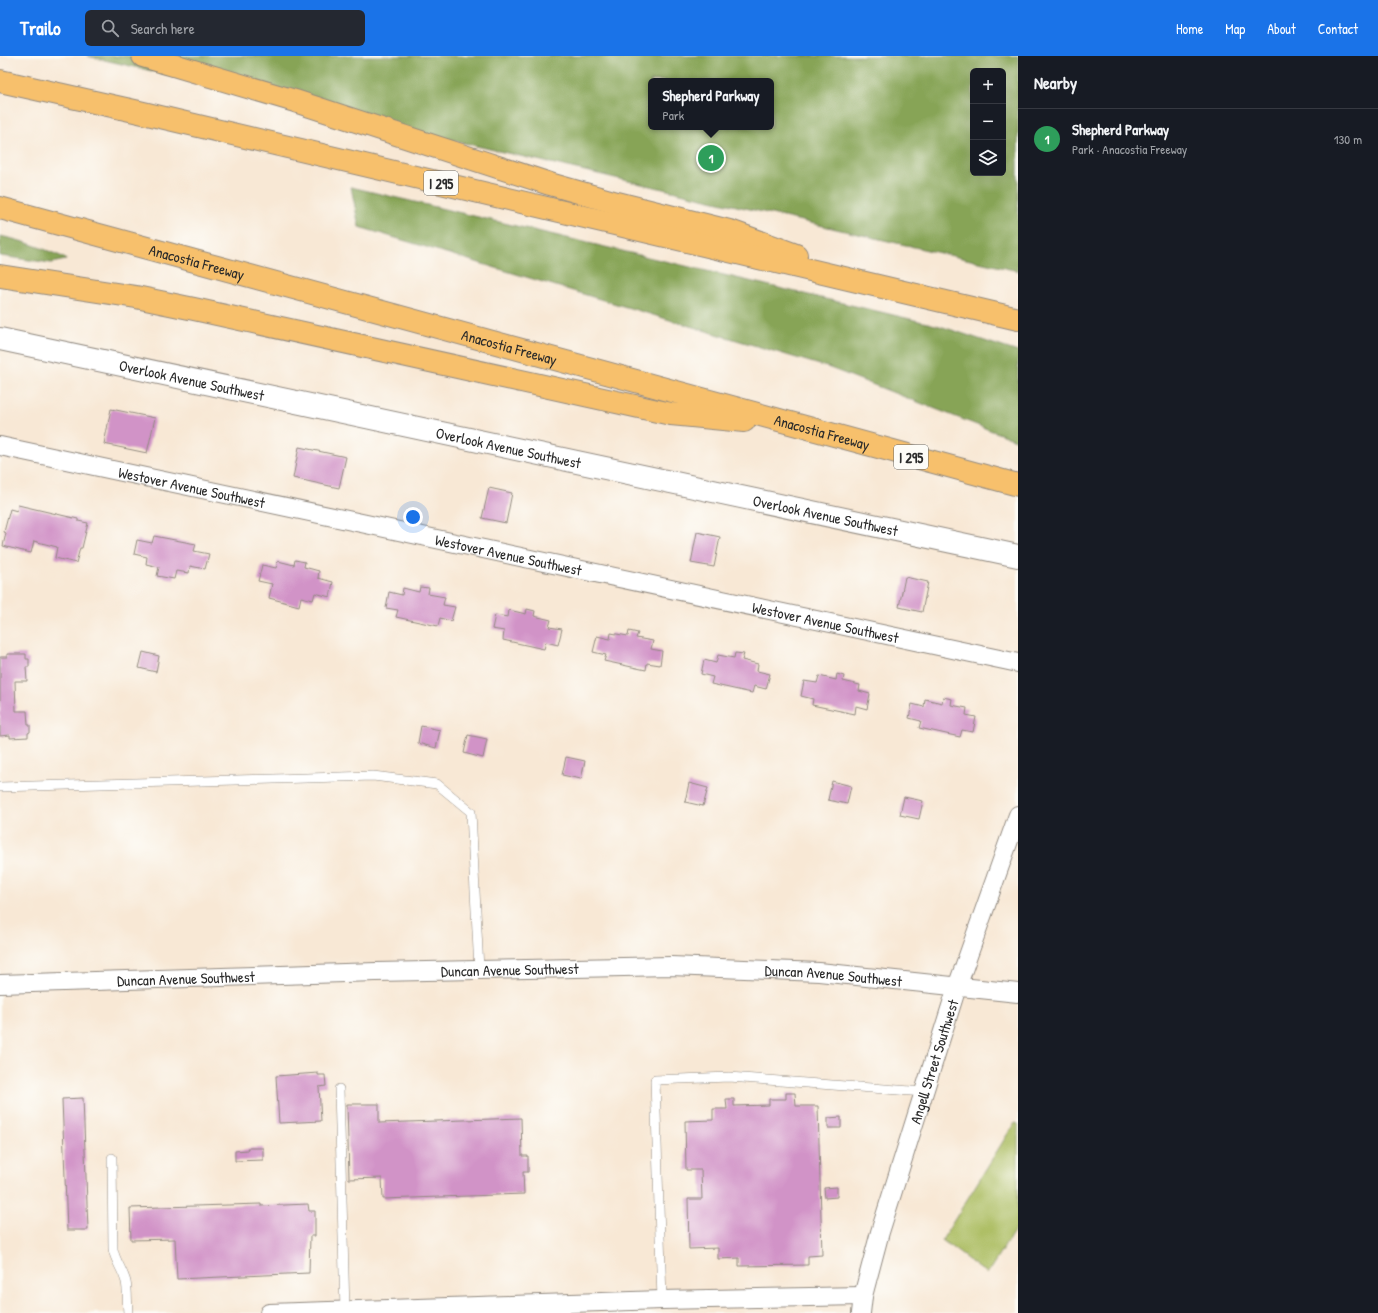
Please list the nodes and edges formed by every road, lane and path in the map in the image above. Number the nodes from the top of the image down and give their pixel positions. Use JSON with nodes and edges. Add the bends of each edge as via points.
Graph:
{"nodes":[{"id":1,"x":143,"y":56,"type":"edge"},
{"id":2,"x":0,"y":81,"type":"edge"},
{"id":3,"x":0,"y":208,"type":"edge"},
{"id":4,"x":0,"y":276,"type":"edge"},
{"id":5,"x":881,"y":287,"type":"junction"},
{"id":6,"x":1018,"y":320,"type":"edge"},
{"id":7,"x":0,"y":339,"type":"edge"},
{"id":8,"x":804,"y":427,"type":"junction"},
{"id":9,"x":0,"y":446,"type":"edge"},
{"id":10,"x":1018,"y":485,"type":"edge"},
{"id":11,"x":1018,"y":556,"type":"edge"},
{"id":12,"x":1018,"y":663,"type":"edge"},
{"id":13,"x":0,"y":787,"type":"edge"},
{"id":14,"x":1018,"y":815,"type":"edge"},
{"id":15,"x":479,"y":970,"type":"junction"},
{"id":16,"x":0,"y":984,"type":"edge"},
{"id":17,"x":957,"y":986,"type":"junction"},
{"id":18,"x":1018,"y":992,"type":"edge"},
{"id":19,"x":339,"y":1089,"type":"dead end"},
{"id":20,"x":924,"y":1092,"type":"junction"},
{"id":21,"x":112,"y":1158,"type":"dead end"},
{"id":22,"x":662,"y":1300,"type":"junction"},
{"id":23,"x":862,"y":1304,"type":"edge"},
{"id":24,"x":345,"y":1311,"type":"junction"},
{"id":25,"x":402,"y":1311,"type":"edge"},
{"id":26,"x":128,"y":1313,"type":"edge"},
{"id":27,"x":269,"y":1313,"type":"edge"}],
"edges":[{"from":1,"to":5,"type":"highway","via":[[288,99],[550,184],[733,232]]},
{"from":2,"to":5,"type":"highway","number":"I 295"},
{"from":3,"to":8,"type":"highway","name":"Anacostia Freeway","number":"I 295"},
{"from":4,"to":8,"type":"highway","via":[[186,307],[671,414]]},
{"from":5,"to":6,"type":"highway","number":"I 295"},
{"from":7,"to":11,"type":"street","name":"Overlook Avenue Southwest"},
{"from":8,"to":10,"type":"highway","name":"Anacostia Freeway","number":"I 295"},
{"from":9,"to":12,"type":"street","name":"Westover Avenue Southwest"},
{"from":13,"to":15,"type":"lane","via":[[373,776],[437,784],[471,812]]},
{"from":14,"to":17,"type":"street","name":"Angell Street Southwest"},
{"from":15,"to":16,"type":"street","name":"Duncan Avenue Southwest"},
{"from":15,"to":17,"type":"street","name":"Duncan Avenue Southwest","via":[[715,967],[835,974]]},
{"from":17,"to":18,"type":"street","name":"Duncan Avenue Southwest"},
{"from":17,"to":20,"type":"street","name":"Angell Street Southwest"},
{"from":19,"to":24,"type":"lane"},
{"from":20,"to":22,"type":"lane","via":[[729,1077],[655,1080]]},
{"from":20,"to":23,"type":"street","name":"Angell Street Southwest","via":[[880,1232]]},
{"from":21,"to":26,"type":"lane","via":[[113,1250],[126,1283]]},
{"from":22,"to":23,"type":"street"},
{"from":22,"to":25,"type":"street"},
{"from":24,"to":25,"type":"street"},
{"from":24,"to":27,"type":"street"}]}
